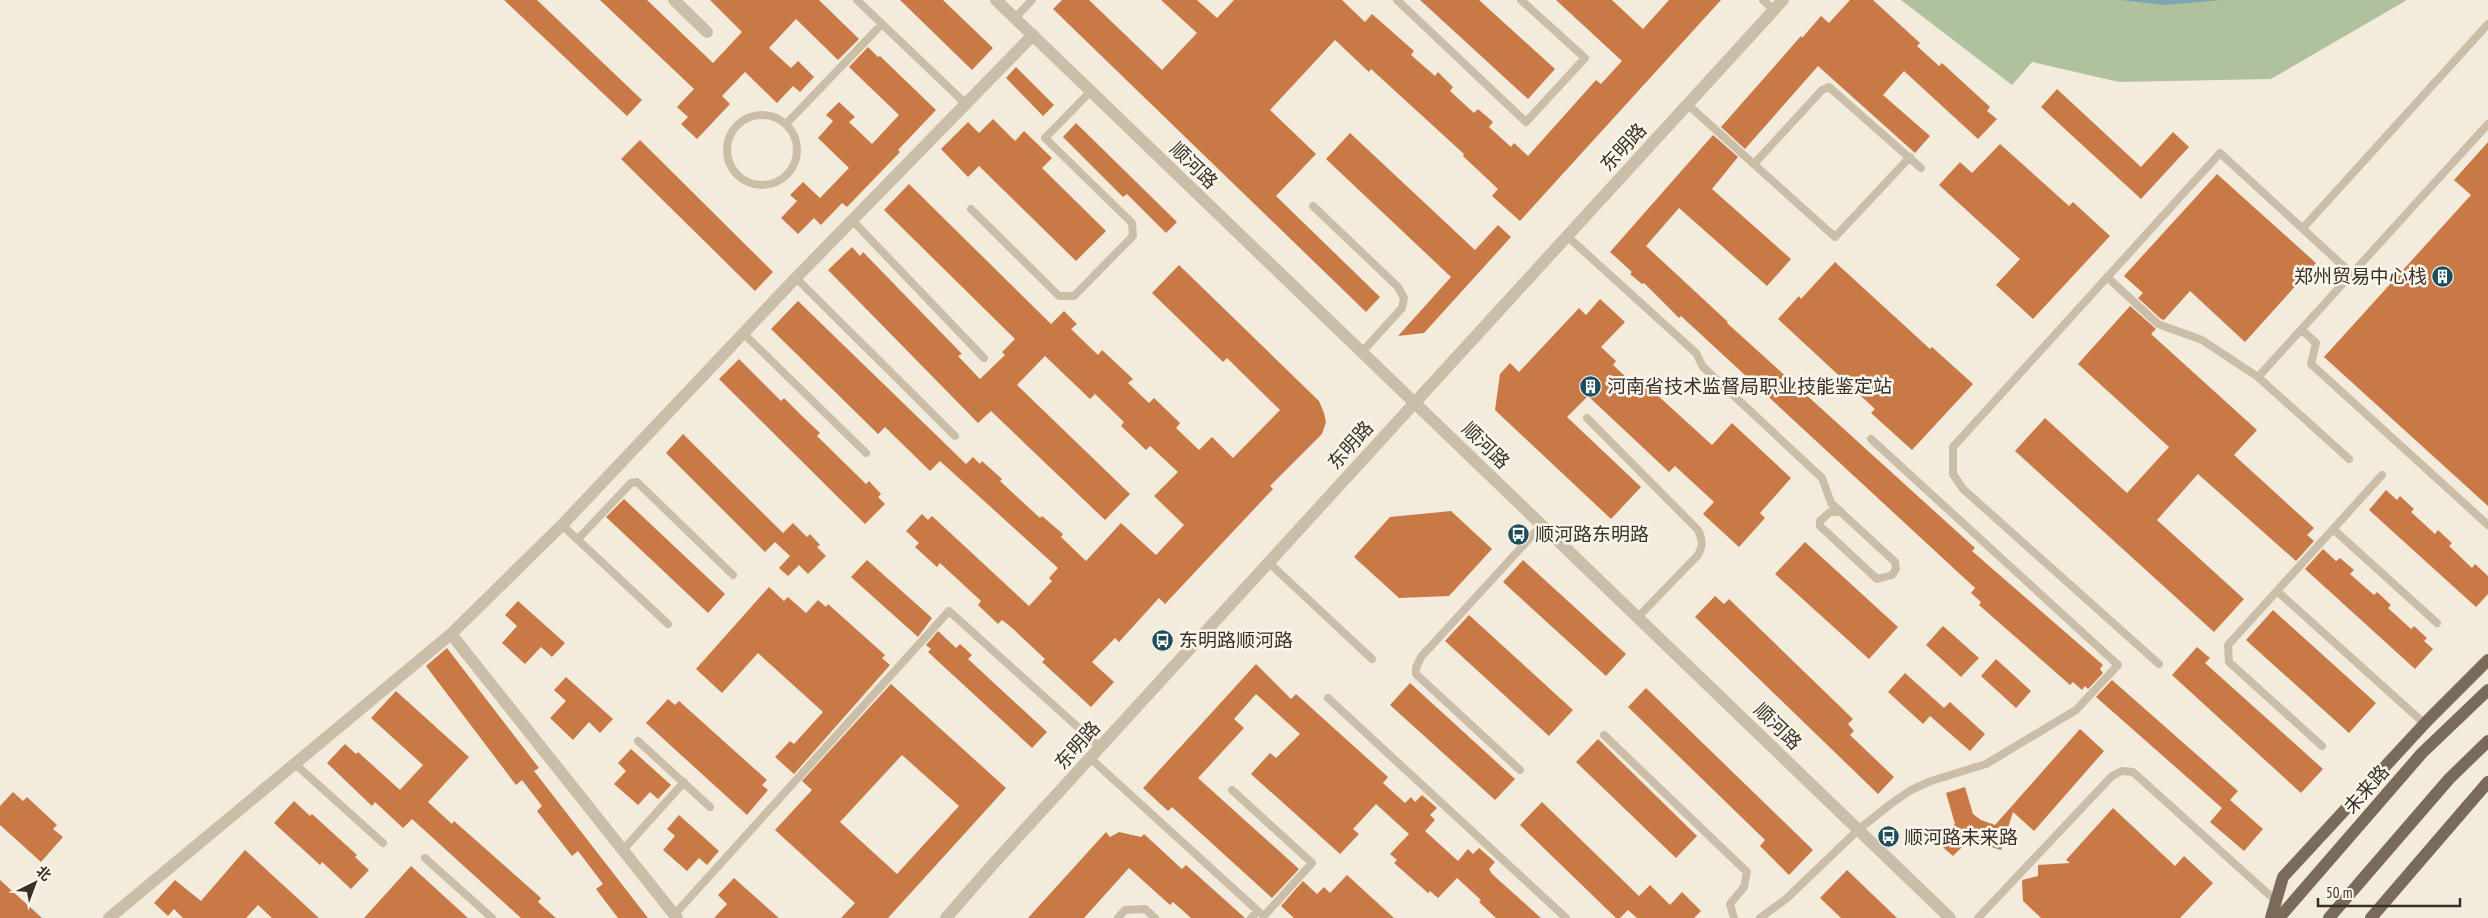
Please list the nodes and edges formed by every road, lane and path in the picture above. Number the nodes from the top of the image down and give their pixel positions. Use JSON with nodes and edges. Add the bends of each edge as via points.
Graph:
{"nodes":[{"id":1,"x":674,"y":0,"type":"edge"},
{"id":2,"x":857,"y":0,"type":"edge"},
{"id":3,"x":996,"y":0,"type":"edge"},
{"id":4,"x":1032,"y":0,"type":"edge"},
{"id":5,"x":1397,"y":0,"type":"edge"},
{"id":6,"x":1521,"y":0,"type":"edge"},
{"id":7,"x":1763,"y":0,"type":"edge"},
{"id":8,"x":1783,"y":0,"type":"edge"},
{"id":9,"x":1774,"y":10,"type":"junction"},
{"id":10,"x":1015,"y":18,"type":"junction"},
{"id":11,"x":882,"y":24,"type":"junction"},
{"id":12,"x":2488,"y":24,"type":"edge"},
{"id":13,"x":707,"y":32,"type":"dead end"},
{"id":14,"x":1033,"y":35,"type":"junction"},
{"id":15,"x":1091,"y":91,"type":"junction"},
{"id":16,"x":966,"y":104,"type":"junction"},
{"id":17,"x":1687,"y":104,"type":"junction"},
{"id":18,"x":786,"y":124,"type":"junction"},
{"id":19,"x":2488,"y":124,"type":"edge"},
{"id":20,"x":1910,"y":157,"type":"junction"},
{"id":21,"x":1754,"y":164,"type":"junction"},
{"id":22,"x":1922,"y":168,"type":"dead end"},
{"id":23,"x":1313,"y":206,"type":"dead end"},
{"id":24,"x":972,"y":209,"type":"dead end"},
{"id":25,"x":852,"y":220,"type":"junction"},
{"id":26,"x":2303,"y":228,"type":"junction"},
{"id":27,"x":1567,"y":236,"type":"junction"},
{"id":28,"x":2352,"y":274,"type":"junction"},
{"id":29,"x":796,"y":278,"type":"junction"},
{"id":30,"x":2107,"y":278,"type":"junction"},
{"id":31,"x":2302,"y":330,"type":"junction"},
{"id":32,"x":743,"y":333,"type":"junction"},
{"id":33,"x":1362,"y":352,"type":"junction"},
{"id":34,"x":984,"y":358,"type":"dead end"},
{"id":35,"x":2258,"y":377,"type":"junction"},
{"id":36,"x":1414,"y":402,"type":"junction"},
{"id":37,"x":1587,"y":418,"type":"dead end"},
{"id":38,"x":955,"y":436,"type":"dead end"},
{"id":39,"x":1871,"y":439,"type":"dead end"},
{"id":40,"x":866,"y":453,"type":"dead end"},
{"id":41,"x":2348,"y":459,"type":"dead end"},
{"id":42,"x":2382,"y":475,"type":"dead end"},
{"id":43,"x":1841,"y":512,"type":"junction"},
{"id":44,"x":562,"y":525,"type":"junction"},
{"id":45,"x":1542,"y":525,"type":"junction"},
{"id":46,"x":2488,"y":525,"type":"edge"},
{"id":47,"x":2333,"y":529,"type":"junction"},
{"id":48,"x":578,"y":539,"type":"junction"},
{"id":49,"x":1268,"y":562,"type":"junction"},
{"id":50,"x":733,"y":575,"type":"dead end"},
{"id":51,"x":2277,"y":591,"type":"junction"},
{"id":52,"x":1638,"y":618,"type":"junction"},
{"id":53,"x":2437,"y":623,"type":"dead end"},
{"id":54,"x":668,"y":624,"type":"dead end"},
{"id":55,"x":451,"y":634,"type":"junction"},
{"id":56,"x":1372,"y":659,"type":"dead end"},
{"id":57,"x":2488,"y":660,"type":"edge"},
{"id":58,"x":2159,"y":664,"type":"dead end"},
{"id":59,"x":2488,"y":690,"type":"edge"},
{"id":60,"x":1328,"y":698,"type":"dead end"},
{"id":61,"x":2424,"y":724,"type":"junction"},
{"id":62,"x":1604,"y":735,"type":"dead end"},
{"id":63,"x":638,"y":741,"type":"dead end"},
{"id":64,"x":2488,"y":741,"type":"edge"},
{"id":65,"x":2322,"y":746,"type":"dead end"},
{"id":66,"x":1100,"y":747,"type":"junction"},
{"id":67,"x":1090,"y":758,"type":"junction"},
{"id":68,"x":295,"y":764,"type":"junction"},
{"id":69,"x":1520,"y":770,"type":"dead end"},
{"id":70,"x":684,"y":782,"type":"junction"},
{"id":71,"x":2488,"y":782,"type":"edge"},
{"id":72,"x":1232,"y":790,"type":"dead end"},
{"id":73,"x":710,"y":807,"type":"dead end"},
{"id":74,"x":1858,"y":830,"type":"junction"},
{"id":75,"x":383,"y":843,"type":"dead end"},
{"id":76,"x":623,"y":850,"type":"junction"},
{"id":77,"x":425,"y":858,"type":"dead end"},
{"id":78,"x":2276,"y":901,"type":"junction"},
{"id":79,"x":1258,"y":910,"type":"junction"},
{"id":80,"x":675,"y":916,"type":"edge"},
{"id":81,"x":109,"y":918,"type":"edge"},
{"id":82,"x":492,"y":918,"type":"edge"},
{"id":83,"x":946,"y":918,"type":"edge"},
{"id":84,"x":1118,"y":918,"type":"edge"},
{"id":85,"x":1154,"y":918,"type":"edge"},
{"id":86,"x":1251,"y":918,"type":"edge"},
{"id":87,"x":1566,"y":918,"type":"edge"},
{"id":88,"x":1734,"y":918,"type":"edge"},
{"id":89,"x":1760,"y":918,"type":"edge"},
{"id":90,"x":1950,"y":918,"type":"edge"},
{"id":91,"x":1978,"y":918,"type":"edge"},
{"id":92,"x":2271,"y":918,"type":"edge"},
{"id":93,"x":2279,"y":918,"type":"edge"},
{"id":94,"x":2329,"y":918,"type":"edge"},
{"id":95,"x":2371,"y":918,"type":"edge"}],
"edges":[{"from":1,"to":13,"type":"street"},
{"from":2,"to":11,"type":"lane"},
{"from":3,"to":10,"type":"street","name":"顺河路"},
{"from":4,"to":10,"type":"lane"},
{"from":5,"to":6,"type":"lane","via":[[1526,122],[1585,58]]},
{"from":7,"to":9,"type":"lane"},
{"from":8,"to":9,"type":"street","name":"东明路"},
{"from":9,"to":17,"type":"street","name":"东明路"},
{"from":10,"to":14,"type":"street","name":"顺河路"},
{"from":11,"to":16,"type":"lane"},
{"from":11,"to":18,"type":"lane"},
{"from":12,"to":26,"type":"lane"},
{"from":14,"to":15,"type":"street","name":"顺河路"},
{"from":14,"to":16,"type":"street"},
{"from":15,"to":24,"type":"lane","via":[[1045,138],[1132,223],[1133,236],[1074,296],[1059,296]]},
{"from":15,"to":33,"type":"street","name":"顺河路"},
{"from":16,"to":25,"type":"street"},
{"from":17,"to":21,"type":"lane"},
{"from":17,"to":27,"type":"street","name":"东明路"},
{"from":18,"to":18,"type":"lane","via":[[797,143],[796,162],[790,171],[775,183],[765,185],[750,182],[736,174],[727,155],[727,145],[736,126],[753,115],[763,114]]},
{"from":19,"to":28,"type":"lane"},
{"from":20,"to":21,"type":"lane","via":[[1829,87],[1822,90]]},
{"from":20,"to":21,"type":"lane","via":[[1835,237]]},
{"from":20,"to":22,"type":"lane"},
{"from":23,"to":33,"type":"lane","via":[[1398,287],[1404,298],[1402,308]]},
{"from":25,"to":29,"type":"street"},
{"from":25,"to":34,"type":"lane"},
{"from":26,"to":28,"type":"lane"},
{"from":26,"to":30,"type":"lane","via":[[2220,153]]},
{"from":27,"to":36,"type":"street","name":"东明路"},
{"from":27,"to":43,"type":"lane","via":[[1696,352],[1703,367],[1822,478],[1831,503]]},
{"from":28,"to":31,"type":"lane"},
{"from":29,"to":32,"type":"street"},
{"from":29,"to":38,"type":"lane"},
{"from":30,"to":35,"type":"lane","via":[[2158,324],[2202,340]]},
{"from":30,"to":58,"type":"lane","via":[[1953,447],[1954,474],[1963,489]]},
{"from":31,"to":35,"type":"lane"},
{"from":31,"to":46,"type":"lane","via":[[2316,343],[2311,364]]},
{"from":32,"to":40,"type":"lane"},
{"from":32,"to":44,"type":"street"},
{"from":33,"to":36,"type":"street","name":"顺河路"},
{"from":35,"to":41,"type":"lane"},
{"from":36,"to":45,"type":"street","name":"顺河路"},
{"from":36,"to":49,"type":"street","name":"东明路"},
{"from":37,"to":52,"type":"lane","via":[[1698,530],[1702,538],[1703,545],[1698,555]]},
{"from":39,"to":74,"type":"lane","via":[[2118,665],[2076,710],[1986,764],[1911,790]]},
{"from":42,"to":47,"type":"lane"},
{"from":43,"to":43,"type":"lane","via":[[1830,512],[1820,521],[1820,526],[1877,579],[1892,575],[1896,569],[1895,562]]},
{"from":44,"to":48,"type":"lane"},
{"from":44,"to":55,"type":"street"},
{"from":45,"to":52,"type":"street","name":"顺河路"},
{"from":45,"to":69,"type":"lane","via":[[1421,657],[1416,668],[1416,674]]},
{"from":47,"to":51,"type":"lane"},
{"from":47,"to":53,"type":"lane"},
{"from":48,"to":50,"type":"lane","via":[[631,483],[637,482]]},
{"from":48,"to":54,"type":"lane"},
{"from":49,"to":56,"type":"lane"},
{"from":49,"to":66,"type":"street","name":"东明路"},
{"from":51,"to":61,"type":"lane"},
{"from":51,"to":65,"type":"lane","via":[[2228,645],[2229,662]]},
{"from":52,"to":74,"type":"street","name":"顺河路"},
{"from":55,"to":68,"type":"street"},
{"from":55,"to":76,"type":"street"},
{"from":57,"to":61,"type":"main road"},
{"from":59,"to":93,"type":"main road","name":"未来路","via":[[2422,753]]},
{"from":60,"to":87,"type":"lane"},
{"from":61,"to":78,"type":"main road","via":[[2283,877]]},
{"from":62,"to":88,"type":"lane","via":[[1747,872],[1744,887],[1730,904]]},
{"from":63,"to":70,"type":"lane"},
{"from":64,"to":94,"type":"main road","via":[[2449,779]]},
{"from":66,"to":67,"type":"street","name":"东明路"},
{"from":66,"to":80,"type":"lane","via":[[950,611]]},
{"from":67,"to":79,"type":"lane"},
{"from":67,"to":83,"type":"street","name":"东明路"},
{"from":68,"to":75,"type":"lane"},
{"from":68,"to":81,"type":"street"},
{"from":70,"to":73,"type":"lane"},
{"from":70,"to":76,"type":"lane"},
{"from":71,"to":95,"type":"main road"},
{"from":72,"to":79,"type":"lane","via":[[1312,863],[1264,916]]},
{"from":74,"to":89,"type":"lane","via":[[1786,899]]},
{"from":74,"to":90,"type":"street","name":"顺河路"},
{"from":76,"to":80,"type":"street"},
{"from":77,"to":82,"type":"lane"},
{"from":78,"to":91,"type":"lane","via":[[2133,772],[2122,772],[2112,776]]},
{"from":78,"to":92,"type":"main road"},
{"from":79,"to":86,"type":"lane"},
{"from":84,"to":85,"type":"lane","via":[[1125,910],[1145,909]]}]}
